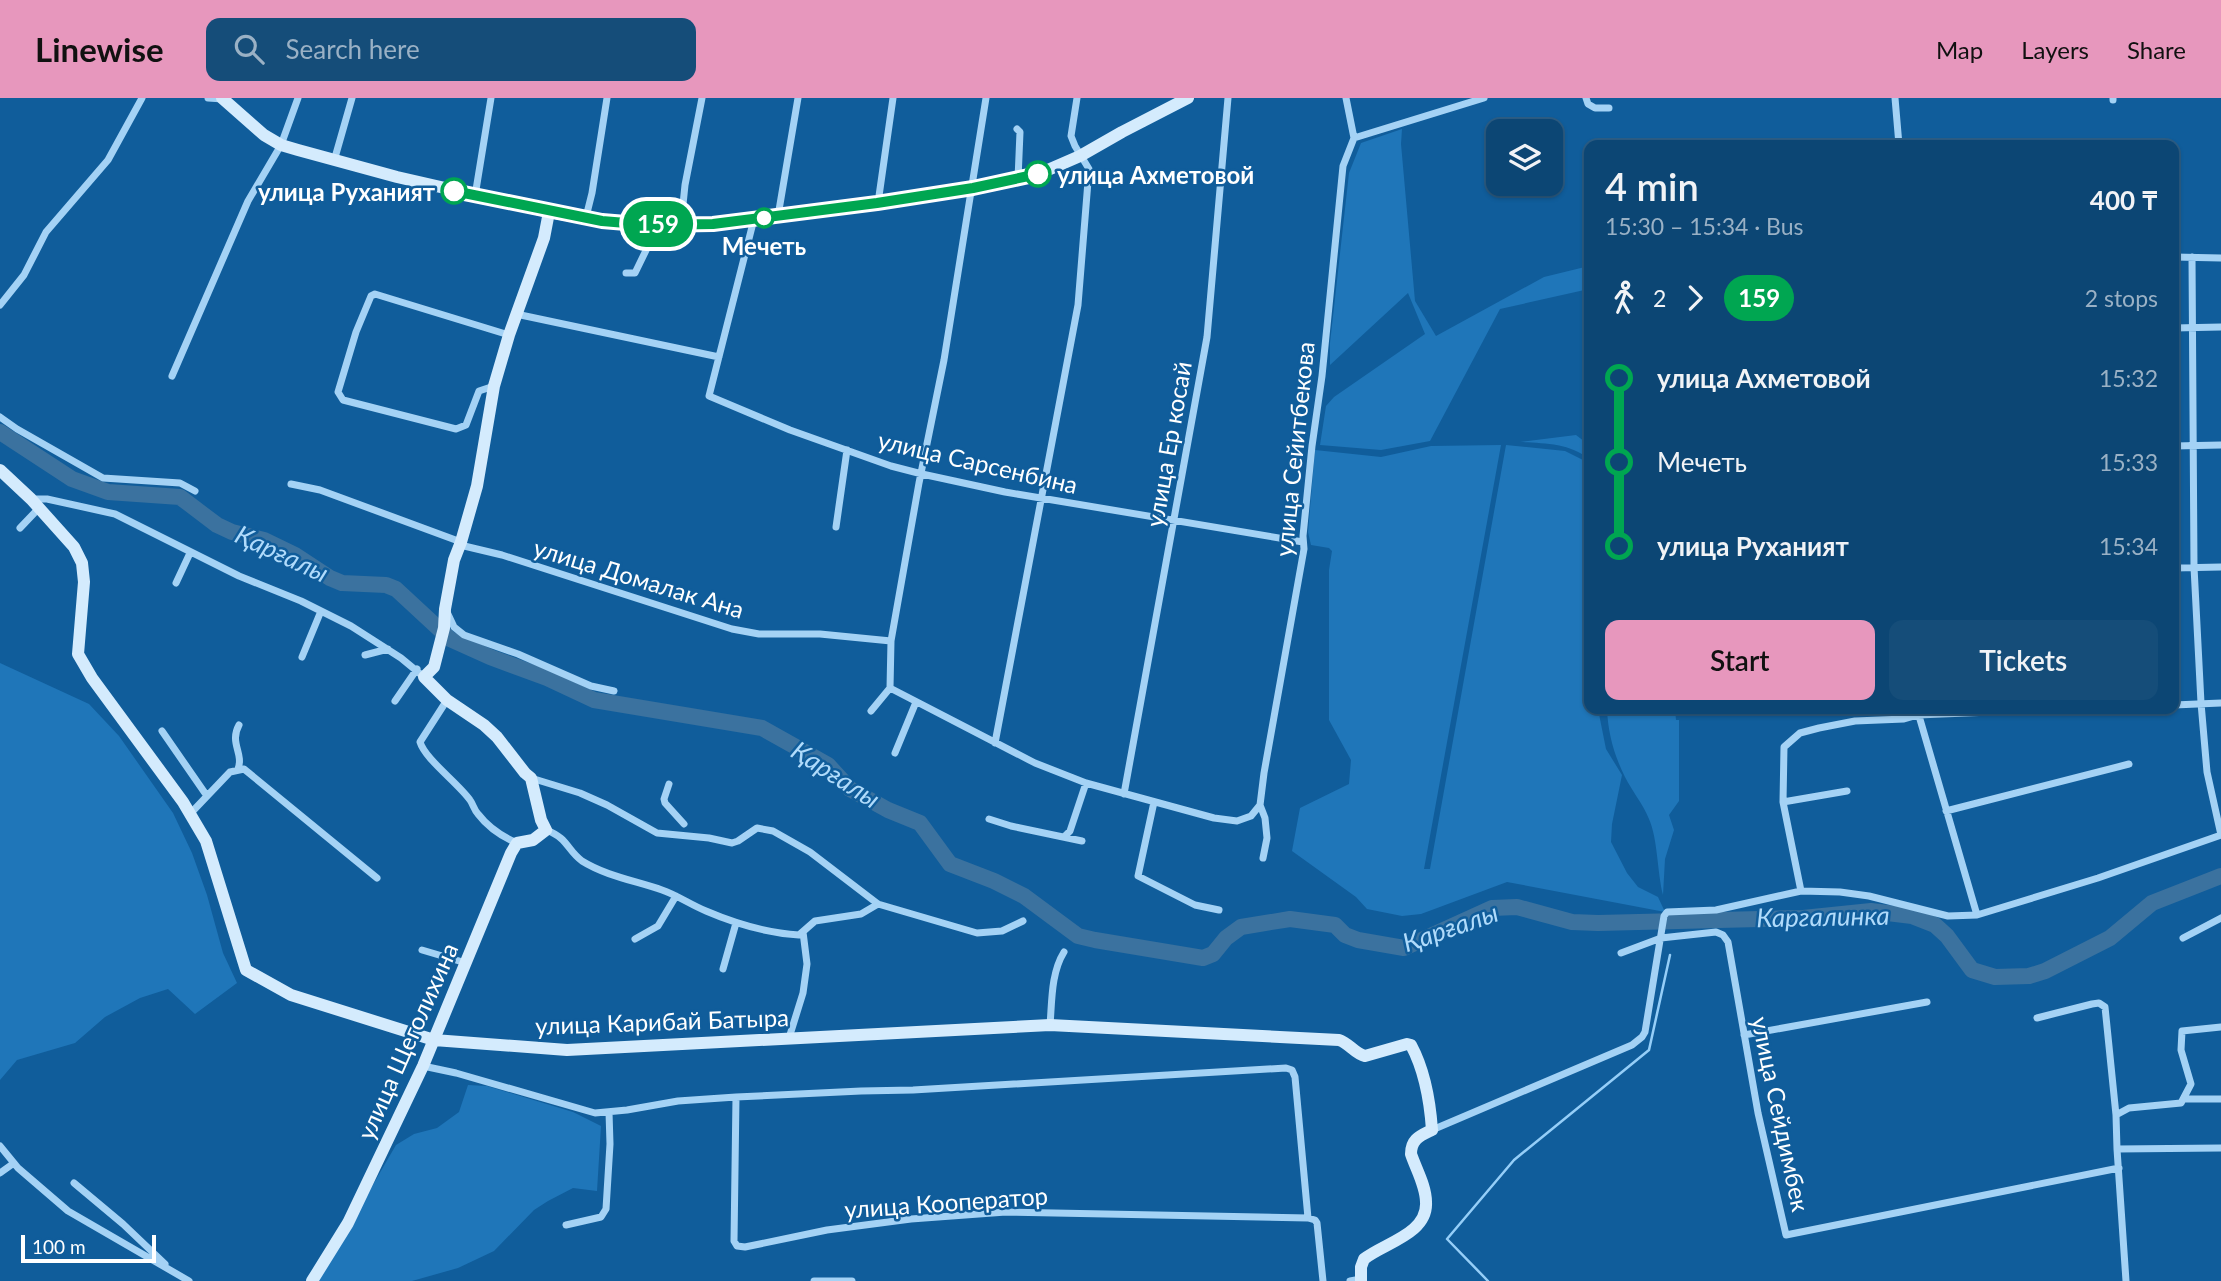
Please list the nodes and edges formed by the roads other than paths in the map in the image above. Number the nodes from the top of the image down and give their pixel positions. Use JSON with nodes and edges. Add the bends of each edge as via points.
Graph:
{"nodes":[{"id":1,"x":142,"y":98,"type":"edge"},
{"id":2,"x":208,"y":98,"type":"edge"},
{"id":3,"x":222,"y":98,"type":"edge"},
{"id":4,"x":298,"y":98,"type":"edge"},
{"id":5,"x":352,"y":98,"type":"edge"},
{"id":6,"x":491,"y":98,"type":"edge"},
{"id":7,"x":607,"y":98,"type":"edge"},
{"id":8,"x":702,"y":98,"type":"edge"},
{"id":9,"x":797,"y":98,"type":"edge"},
{"id":10,"x":893,"y":98,"type":"edge"},
{"id":11,"x":986,"y":98,"type":"edge"},
{"id":12,"x":1077,"y":98,"type":"edge"},
{"id":13,"x":1188,"y":98,"type":"edge"},
{"id":14,"x":1228,"y":98,"type":"edge"},
{"id":15,"x":1346,"y":98,"type":"edge"},
{"id":16,"x":1484,"y":98,"type":"edge"},
{"id":17,"x":1586,"y":98,"type":"edge"},
{"id":18,"x":1895,"y":98,"type":"edge"},
{"id":19,"x":1165,"y":104,"type":"edge"},
{"id":20,"x":1609,"y":108,"type":"dead end"},
{"id":21,"x":1017,"y":129,"type":"dead end"},
{"id":22,"x":1354,"y":138,"type":"junction"},
{"id":23,"x":1899,"y":140,"type":"edge"},
{"id":24,"x":281,"y":145,"type":"junction"},
{"id":25,"x":1080,"y":156,"type":"junction"},
{"id":26,"x":334,"y":161,"type":"junction"},
{"id":27,"x":1018,"y":179,"type":"junction"},
{"id":28,"x":973,"y":188,"type":"junction"},
{"id":29,"x":475,"y":196,"type":"junction"},
{"id":30,"x":877,"y":203,"type":"junction"},
{"id":31,"x":549,"y":212,"type":"junction"},
{"id":32,"x":778,"y":216,"type":"junction"},
{"id":33,"x":586,"y":217,"type":"junction"},
{"id":34,"x":754,"y":219,"type":"junction"},
{"id":35,"x":655,"y":224,"type":"junction"},
{"id":36,"x":681,"y":224,"type":"junction"},
{"id":37,"x":2179,"y":257,"type":"edge"},
{"id":38,"x":2192,"y":257,"type":"junction"},
{"id":39,"x":2221,"y":258,"type":"edge"},
{"id":40,"x":626,"y":273,"type":"dead end"},
{"id":41,"x":0,"y":306,"type":"edge"},
{"id":42,"x":516,"y":314,"type":"junction"},
{"id":43,"x":2221,"y":327,"type":"edge"},
{"id":44,"x":2179,"y":328,"type":"edge"},
{"id":45,"x":2193,"y":328,"type":"junction"},
{"id":46,"x":509,"y":335,"type":"junction"},
{"id":47,"x":719,"y":357,"type":"junction"},
{"id":48,"x":172,"y":376,"type":"dead end"},
{"id":49,"x":494,"y":386,"type":"junction"},
{"id":50,"x":0,"y":417,"type":"edge"},
{"id":51,"x":2221,"y":445,"type":"edge"},
{"id":52,"x":2179,"y":446,"type":"edge"},
{"id":53,"x":2192,"y":446,"type":"junction"},
{"id":54,"x":847,"y":450,"type":"junction"},
{"id":55,"x":0,"y":470,"type":"edge"},
{"id":56,"x":922,"y":474,"type":"junction"},
{"id":57,"x":291,"y":484,"type":"dead end"},
{"id":58,"x":195,"y":491,"type":"dead end"},
{"id":59,"x":1042,"y":498,"type":"junction"},
{"id":60,"x":35,"y":504,"type":"junction"},
{"id":61,"x":1173,"y":521,"type":"junction"},
{"id":62,"x":836,"y":527,"type":"dead end"},
{"id":63,"x":20,"y":528,"type":"dead end"},
{"id":64,"x":1303,"y":542,"type":"junction"},
{"id":65,"x":460,"y":543,"type":"junction"},
{"id":66,"x":190,"y":553,"type":"junction"},
{"id":67,"x":2221,"y":567,"type":"edge"},
{"id":68,"x":2179,"y":568,"type":"edge"},
{"id":69,"x":2194,"y":568,"type":"junction"},
{"id":70,"x":176,"y":583,"type":"dead end"},
{"id":71,"x":445,"y":608,"type":"junction"},
{"id":72,"x":321,"y":611,"type":"junction"},
{"id":73,"x":891,"y":642,"type":"junction"},
{"id":74,"x":388,"y":649,"type":"junction"},
{"id":75,"x":365,"y":654,"type":"dead end"},
{"id":76,"x":302,"y":657,"type":"dead end"},
{"id":77,"x":420,"y":673,"type":"junction"},
{"id":78,"x":890,"y":688,"type":"junction"},
{"id":79,"x":614,"y":691,"type":"dead end"},
{"id":80,"x":394,"y":701,"type":"dead end"},
{"id":81,"x":447,"y":701,"type":"junction"},
{"id":82,"x":916,"y":702,"type":"junction"},
{"id":83,"x":2221,"y":703,"type":"edge"},
{"id":84,"x":2201,"y":704,"type":"junction"},
{"id":85,"x":2179,"y":705,"type":"edge"},
{"id":86,"x":871,"y":710,"type":"dead end"},
{"id":87,"x":1914,"y":714,"type":"edge"},
{"id":88,"x":1919,"y":714,"type":"edge"},
{"id":89,"x":239,"y":725,"type":"dead end"},
{"id":90,"x":162,"y":731,"type":"dead end"},
{"id":91,"x":995,"y":743,"type":"junction"},
{"id":92,"x":895,"y":754,"type":"dead end"},
{"id":93,"x":2129,"y":764,"type":"dead end"},
{"id":94,"x":238,"y":769,"type":"junction"},
{"id":95,"x":531,"y":778,"type":"junction"},
{"id":96,"x":1086,"y":783,"type":"junction"},
{"id":97,"x":669,"y":784,"type":"dead end"},
{"id":98,"x":1847,"y":791,"type":"dead end"},
{"id":99,"x":1124,"y":794,"type":"junction"},
{"id":100,"x":208,"y":796,"type":"junction"},
{"id":101,"x":1154,"y":802,"type":"junction"},
{"id":102,"x":1783,"y":802,"type":"junction"},
{"id":103,"x":1260,"y":805,"type":"junction"},
{"id":104,"x":1946,"y":811,"type":"junction"},
{"id":105,"x":190,"y":814,"type":"junction"},
{"id":106,"x":989,"y":818,"type":"dead end"},
{"id":107,"x":546,"y":830,"type":"junction"},
{"id":108,"x":680,"y":835,"type":"junction"},
{"id":109,"x":2221,"y":835,"type":"edge"},
{"id":110,"x":1065,"y":836,"type":"junction"},
{"id":111,"x":1082,"y":841,"type":"dead end"},
{"id":112,"x":517,"y":844,"type":"junction"},
{"id":113,"x":1263,"y":858,"type":"dead end"},
{"id":114,"x":377,"y":878,"type":"dead end"},
{"id":115,"x":1801,"y":891,"type":"junction"},
{"id":116,"x":676,"y":896,"type":"junction"},
{"id":117,"x":878,"y":904,"type":"junction"},
{"id":118,"x":1219,"y":910,"type":"dead end"},
{"id":119,"x":1977,"y":915,"type":"junction"},
{"id":120,"x":2221,"y":918,"type":"edge"},
{"id":121,"x":1023,"y":920,"type":"dead end"},
{"id":122,"x":736,"y":923,"type":"junction"},
{"id":123,"x":803,"y":932,"type":"junction"},
{"id":124,"x":1661,"y":938,"type":"junction"},
{"id":125,"x":2183,"y":938,"type":"dead end"},
{"id":126,"x":635,"y":939,"type":"dead end"},
{"id":127,"x":422,"y":950,"type":"dead end"},
{"id":128,"x":1063,"y":952,"type":"dead end"},
{"id":129,"x":1621,"y":953,"type":"dead end"},
{"id":130,"x":466,"y":963,"type":"junction"},
{"id":131,"x":723,"y":969,"type":"dead end"},
{"id":132,"x":1927,"y":1002,"type":"dead end"},
{"id":133,"x":2036,"y":1018,"type":"dead end"},
{"id":134,"x":1050,"y":1025,"type":"junction"},
{"id":135,"x":2221,"y":1027,"type":"edge"},
{"id":136,"x":1744,"y":1035,"type":"junction"},
{"id":137,"x":789,"y":1038,"type":"junction"},
{"id":138,"x":434,"y":1040,"type":"junction"},
{"id":139,"x":423,"y":1066,"type":"junction"},
{"id":140,"x":736,"y":1097,"type":"junction"},
{"id":141,"x":2184,"y":1098,"type":"junction"},
{"id":142,"x":2221,"y":1100,"type":"edge"},
{"id":143,"x":609,"y":1112,"type":"junction"},
{"id":144,"x":2116,"y":1115,"type":"junction"},
{"id":145,"x":1432,"y":1130,"type":"junction"},
{"id":146,"x":0,"y":1146,"type":"edge"},
{"id":147,"x":2221,"y":1148,"type":"edge"},
{"id":148,"x":2117,"y":1149,"type":"junction"},
{"id":149,"x":14,"y":1163,"type":"junction"},
{"id":150,"x":2119,"y":1168,"type":"junction"},
{"id":151,"x":0,"y":1173,"type":"edge"},
{"id":152,"x":74,"y":1183,"type":"dead end"},
{"id":153,"x":1308,"y":1218,"type":"junction"},
{"id":154,"x":566,"y":1225,"type":"dead end"},
{"id":155,"x":176,"y":1274,"type":"junction"},
{"id":156,"x":1357,"y":1280,"type":"edge"},
{"id":157,"x":189,"y":1281,"type":"edge"},
{"id":158,"x":312,"y":1281,"type":"edge"},
{"id":159,"x":814,"y":1281,"type":"edge"},
{"id":160,"x":852,"y":1281,"type":"edge"},
{"id":161,"x":1323,"y":1281,"type":"edge"},
{"id":162,"x":2126,"y":1281,"type":"edge"}],
"edges":[{"from":1,"to":41,"type":"street","via":[[108,160],[46,232],[24,275]]},
{"from":2,"to":3,"type":"street"},
{"from":3,"to":24,"type":"street"},
{"from":4,"to":24,"type":"street"},
{"from":5,"to":26,"type":"street"},
{"from":6,"to":29,"type":"street"},
{"from":7,"to":33,"type":"street"},
{"from":8,"to":36,"type":"street"},
{"from":9,"to":32,"type":"street"},
{"from":10,"to":30,"type":"street"},
{"from":11,"to":28,"type":"street"},
{"from":12,"to":25,"type":"street","via":[[1071,136]]},
{"from":13,"to":19,"type":"street"},
{"from":14,"to":61,"type":"street","name":"улица Ер косай","via":[[1207,337]]},
{"from":15,"to":22,"type":"street"},
{"from":16,"to":22,"type":"street"},
{"from":17,"to":20,"type":"street","via":[[1595,108]]},
{"from":18,"to":23,"type":"street"},
{"from":19,"to":25,"type":"street"},
{"from":21,"to":27,"type":"street"},
{"from":22,"to":64,"type":"street","name":"улица Сейитбекова","via":[[1343,166]]},
{"from":24,"to":26,"type":"street"},
{"from":24,"to":48,"type":"street","via":[[248,201]]},
{"from":25,"to":27,"type":"street"},
{"from":25,"to":59,"type":"street","via":[[1089,169],[1078,305]]},
{"from":26,"to":29,"type":"street"},
{"from":27,"to":28,"type":"street"},
{"from":28,"to":30,"type":"street"},
{"from":28,"to":56,"type":"street"},
{"from":29,"to":31,"type":"street"},
{"from":30,"to":32,"type":"street"},
{"from":31,"to":33,"type":"street"},
{"from":31,"to":42,"type":"street"},
{"from":32,"to":34,"type":"street"},
{"from":33,"to":35,"type":"street"},
{"from":34,"to":36,"type":"street"},
{"from":34,"to":47,"type":"street","name":"улица Сарсенбина"},
{"from":35,"to":36,"type":"street"},
{"from":35,"to":40,"type":"street","via":[[635,273]]},
{"from":37,"to":38,"type":"street"},
{"from":38,"to":39,"type":"street"},
{"from":38,"to":45,"type":"street"},
{"from":42,"to":46,"type":"street"},
{"from":42,"to":47,"type":"street"},
{"from":43,"to":45,"type":"street"},
{"from":44,"to":45,"type":"street"},
{"from":45,"to":53,"type":"street"},
{"from":46,"to":49,"type":"street"},
{"from":46,"to":49,"type":"street","via":[[374,294],[356,332],[338,392],[343,400],[456,429],[466,425],[479,391]]},
{"from":47,"to":54,"type":"street","name":"улица Сарсенбина","via":[[709,396]]},
{"from":49,"to":65,"type":"street","via":[[477,485]]},
{"from":50,"to":58,"type":"street","via":[[103,478],[180,483]]},
{"from":51,"to":53,"type":"street"},
{"from":52,"to":53,"type":"street"},
{"from":53,"to":69,"type":"street"},
{"from":54,"to":56,"type":"street","name":"улица Сарсенбина"},
{"from":54,"to":62,"type":"street"},
{"from":55,"to":60,"type":"street","name":"улица Карибай Батыра"},
{"from":56,"to":59,"type":"street","name":"улица Сарсенбина"},
{"from":56,"to":73,"type":"street"},
{"from":57,"to":65,"type":"street","name":"улица Домалак Ана","via":[[320,490]]},
{"from":59,"to":61,"type":"street","name":"улица Сарсенбина"},
{"from":59,"to":91,"type":"street"},
{"from":60,"to":63,"type":"street"},
{"from":60,"to":66,"type":"street","via":[[47,499],[115,514]]},
{"from":60,"to":105,"type":"street","name":"улица Карибай Батыра","via":[[74,547],[82,563],[78,654]]},
{"from":61,"to":64,"type":"street","name":"улица Сарсенбина"},
{"from":61,"to":99,"type":"street","name":"улица Ер косай"},
{"from":64,"to":103,"type":"street","name":"улица Сейитбекова"},
{"from":65,"to":71,"type":"street"},
{"from":65,"to":73,"type":"street","name":"улица Домалак Ана","via":[[732,629],[759,635],[820,634]]},
{"from":66,"to":70,"type":"street"},
{"from":66,"to":72,"type":"street"},
{"from":67,"to":69,"type":"street"},
{"from":68,"to":69,"type":"street"},
{"from":69,"to":84,"type":"street"},
{"from":71,"to":77,"type":"street","via":[[434,667]]},
{"from":71,"to":79,"type":"street","via":[[454,627],[464,635]]},
{"from":72,"to":74,"type":"street"},
{"from":72,"to":76,"type":"street"},
{"from":73,"to":78,"type":"street"},
{"from":74,"to":75,"type":"street"},
{"from":74,"to":77,"type":"street"},
{"from":77,"to":80,"type":"street"},
{"from":77,"to":81,"type":"street"},
{"from":78,"to":82,"type":"street"},
{"from":78,"to":86,"type":"street"},
{"from":81,"to":95,"type":"street","via":[[491,731]]},
{"from":81,"to":112,"type":"street","via":[[421,742],[423,751],[477,813]]},
{"from":82,"to":91,"type":"street"},
{"from":82,"to":92,"type":"street"},
{"from":83,"to":84,"type":"street"},
{"from":84,"to":85,"type":"street"},
{"from":84,"to":109,"type":"street","via":[[2207,772]]},
{"from":87,"to":102,"type":"street","via":[[1904,719],[1855,720],[1800,733],[1784,747]]},
{"from":88,"to":104,"type":"street"},
{"from":89,"to":94,"type":"street","via":[[235,737],[241,761]]},
{"from":90,"to":100,"type":"street"},
{"from":91,"to":96,"type":"street"},
{"from":93,"to":104,"type":"street"},
{"from":94,"to":100,"type":"street"},
{"from":94,"to":114,"type":"street","via":[[244,769]]},
{"from":95,"to":107,"type":"street"},
{"from":95,"to":108,"type":"street","via":[[607,804],[657,833]]},
{"from":96,"to":99,"type":"street"},
{"from":96,"to":110,"type":"street"},
{"from":97,"to":108,"type":"street","via":[[665,803],[686,822]]},
{"from":98,"to":102,"type":"street"},
{"from":99,"to":101,"type":"street"},
{"from":100,"to":105,"type":"street"},
{"from":101,"to":103,"type":"street","via":[[1237,821],[1251,816]]},
{"from":101,"to":118,"type":"street","via":[[1138,876],[1195,905]]},
{"from":102,"to":115,"type":"street"},
{"from":103,"to":113,"type":"street","name":"улица Сейитбекова","via":[[1267,838]]},
{"from":104,"to":119,"type":"street"},
{"from":105,"to":138,"type":"street","name":"улица Карибай Батыра","via":[[206,841],[246,970],[291,995]]},
{"from":106,"to":110,"type":"street"},
{"from":107,"to":112,"type":"street"},
{"from":107,"to":116,"type":"street","via":[[565,840],[581,860]]},
{"from":108,"to":117,"type":"street","via":[[732,843],[757,828],[773,831],[810,852]]},
{"from":109,"to":119,"type":"street"},
{"from":110,"to":111,"type":"street"},
{"from":112,"to":130,"type":"street","name":"улица Щеголихина"},
{"from":115,"to":119,"type":"street","via":[[1869,896],[1948,916]]},
{"from":115,"to":124,"type":"street","via":[[1716,909],[1667,912]]},
{"from":116,"to":122,"type":"street"},
{"from":116,"to":126,"type":"street","via":[[658,926]]},
{"from":117,"to":121,"type":"street","via":[[977,933],[1002,931]]},
{"from":117,"to":123,"type":"street","via":[[861,914],[815,920]]},
{"from":120,"to":125,"type":"street"},
{"from":122,"to":123,"type":"street","via":[[785,934]]},
{"from":122,"to":131,"type":"street"},
{"from":123,"to":137,"type":"street","via":[[807,964]]},
{"from":124,"to":129,"type":"street","name":"улица Сейдимбек"},
{"from":124,"to":136,"type":"street","name":"улица Сейдимбек","via":[[1723,935],[1730,951]]},
{"from":124,"to":145,"type":"street","via":[[1642,1037]]},
{"from":127,"to":130,"type":"street"},
{"from":128,"to":134,"type":"street"},
{"from":130,"to":138,"type":"street","name":"улица Щеголихина"},
{"from":132,"to":136,"type":"street"},
{"from":133,"to":144,"type":"street","via":[[2092,1004],[2105,1007]]},
{"from":134,"to":137,"type":"street","name":"улица Карибай Батыра"},
{"from":134,"to":145,"type":"street","name":"улица Карибай Батыра","via":[[1339,1040],[1365,1056],[1411,1045],[1430,1103]]},
{"from":135,"to":141,"type":"street","via":[[2182,1031],[2181,1050],[2190,1084]]},
{"from":136,"to":150,"type":"street","name":"улица Сейдимбек","via":[[1786,1235]]},
{"from":137,"to":138,"type":"street","name":"улица Карибай Батыра","via":[[567,1050]]},
{"from":138,"to":139,"type":"street","name":"улица Щеголихина"},
{"from":139,"to":143,"type":"street","via":[[595,1113]]},
{"from":139,"to":158,"type":"street","name":"улица Щеголихина","via":[[348,1223]]},
{"from":140,"to":143,"type":"street"},
{"from":140,"to":153,"type":"street","via":[[1286,1068],[1294,1077]]},
{"from":140,"to":153,"type":"street","name":"улица Кооператор","via":[[737,1246],[911,1219],[1006,1212]]},
{"from":141,"to":142,"type":"street"},
{"from":141,"to":144,"type":"street","via":[[2175,1105],[2129,1108]]},
{"from":143,"to":154,"type":"street","via":[[606,1209],[601,1217]]},
{"from":144,"to":148,"type":"street"},
{"from":145,"to":156,"type":"street","via":[[1417,1137],[1411,1148],[1425,1195],[1425,1212],[1415,1228],[1364,1259]]},
{"from":146,"to":149,"type":"street"},
{"from":147,"to":148,"type":"street"},
{"from":148,"to":150,"type":"street"},
{"from":149,"to":151,"type":"street"},
{"from":149,"to":155,"type":"street","via":[[68,1211]]},
{"from":150,"to":162,"type":"street"},
{"from":152,"to":155,"type":"street"},
{"from":153,"to":161,"type":"street","via":[[1317,1223]]},
{"from":155,"to":157,"type":"street"},
{"from":159,"to":160,"type":"street"}]}
